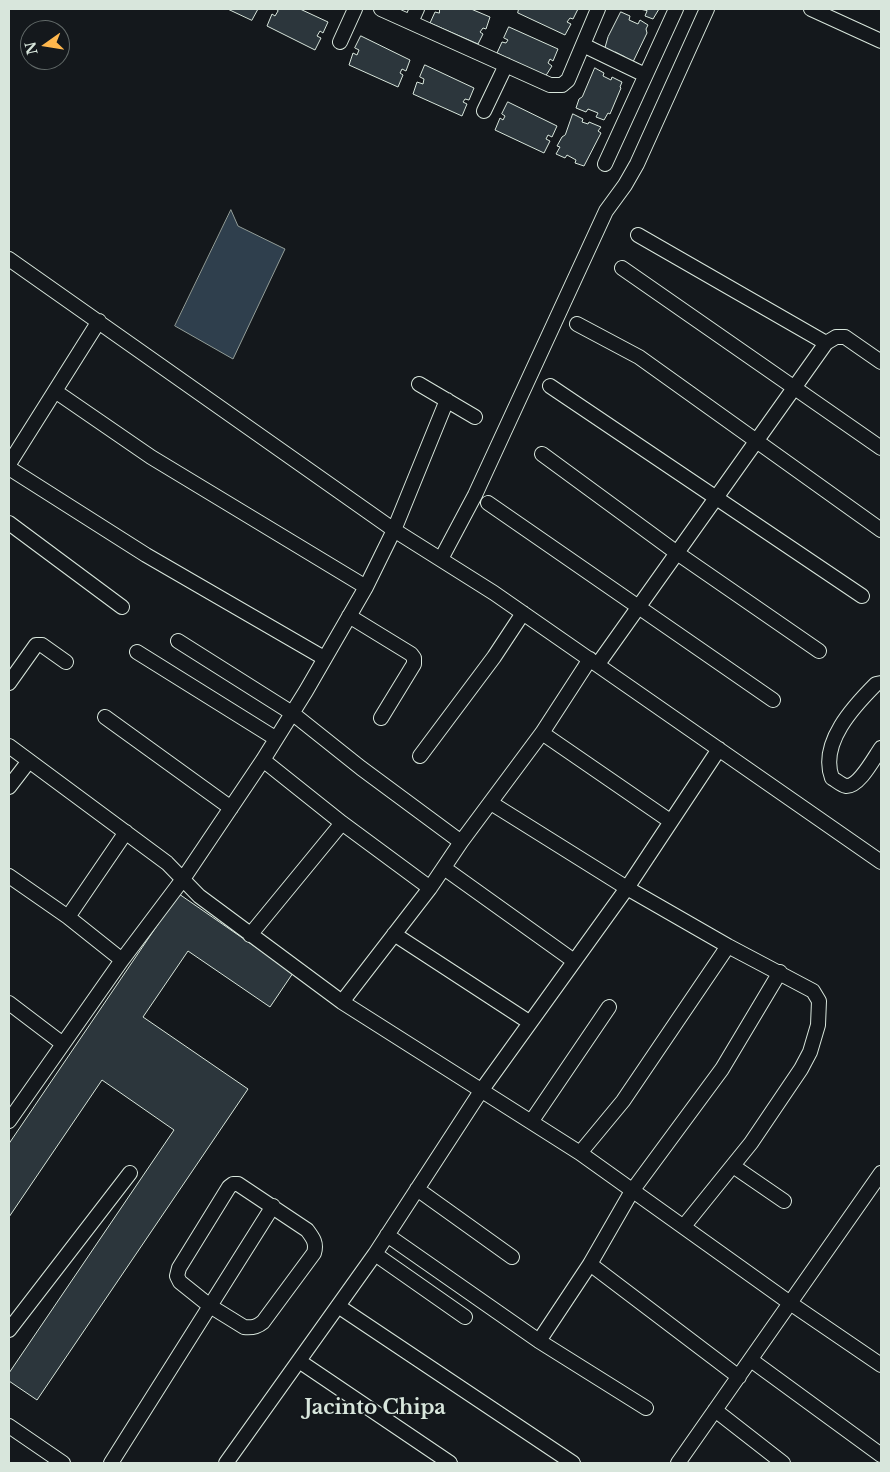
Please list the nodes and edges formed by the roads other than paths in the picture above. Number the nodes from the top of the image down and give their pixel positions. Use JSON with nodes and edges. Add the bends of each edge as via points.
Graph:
{"nodes":[{"id":1,"x":356,"y":9,"type":"edge"},
{"id":2,"x":381,"y":9,"type":"edge"},
{"id":3,"x":417,"y":9,"type":"edge"},
{"id":4,"x":598,"y":9,"type":"edge"},
{"id":5,"x":676,"y":9,"type":"edge"},
{"id":6,"x":707,"y":9,"type":"edge"},
{"id":7,"x":817,"y":10,"type":"edge"},
{"id":8,"x":411,"y":22,"type":"junction"},
{"id":9,"x":881,"y":41,"type":"edge"},
{"id":10,"x":340,"y":42,"type":"dead end"},
{"id":11,"x":583,"y":45,"type":"junction"},
{"id":12,"x":506,"y":65,"type":"junction"},
{"id":13,"x":645,"y":75,"type":"junction"},
{"id":14,"x":484,"y":111,"type":"dead end"},
{"id":15,"x":606,"y":164,"type":"dead end"},
{"id":16,"x":638,"y":235,"type":"dead end"},
{"id":17,"x":9,"y":259,"type":"edge"},
{"id":18,"x":622,"y":268,"type":"dead end"},
{"id":19,"x":99,"y":321,"type":"junction"},
{"id":20,"x":577,"y":324,"type":"dead end"},
{"id":21,"x":826,"y":343,"type":"junction"},
{"id":22,"x":881,"y":362,"type":"edge"},
{"id":23,"x":419,"y":384,"type":"dead end"},
{"id":24,"x":550,"y":386,"type":"dead end"},
{"id":25,"x":795,"y":387,"type":"junction"},
{"id":26,"x":55,"y":391,"type":"junction"},
{"id":27,"x":447,"y":400,"type":"junction"},
{"id":28,"x":476,"y":416,"type":"dead end"},
{"id":29,"x":757,"y":441,"type":"junction"},
{"id":30,"x":881,"y":448,"type":"edge"},
{"id":31,"x":542,"y":454,"type":"dead end"},
{"id":32,"x":9,"y":464,"type":"edge"},
{"id":33,"x":9,"y":468,"type":"edge"},
{"id":34,"x":717,"y":497,"type":"junction"},
{"id":35,"x":488,"y":503,"type":"dead end"},
{"id":36,"x":9,"y":523,"type":"edge"},
{"id":37,"x":394,"y":530,"type":"junction"},
{"id":38,"x":881,"y":530,"type":"edge"},
{"id":39,"x":677,"y":553,"type":"junction"},
{"id":40,"x":441,"y":559,"type":"junction"},
{"id":41,"x":366,"y":587,"type":"junction"},
{"id":42,"x":862,"y":596,"type":"dead end"},
{"id":43,"x":122,"y":606,"type":"dead end"},
{"id":44,"x":638,"y":608,"type":"junction"},
{"id":45,"x":523,"y":613,"type":"junction"},
{"id":46,"x":349,"y":616,"type":"junction"},
{"id":47,"x":178,"y":641,"type":"dead end"},
{"id":48,"x":819,"y":651,"type":"dead end"},
{"id":49,"x":137,"y":652,"type":"dead end"},
{"id":50,"x":324,"y":658,"type":"junction"},
{"id":51,"x":66,"y":662,"type":"dead end"},
{"id":52,"x":594,"y":662,"type":"junction"},
{"id":53,"x":9,"y":683,"type":"edge"},
{"id":54,"x":881,"y":683,"type":"edge"},
{"id":55,"x":773,"y":700,"type":"dead end"},
{"id":56,"x":292,"y":713,"type":"junction"},
{"id":57,"x":105,"y":717,"type":"dead end"},
{"id":58,"x":381,"y":718,"type":"dead end"},
{"id":59,"x":542,"y":733,"type":"junction"},
{"id":60,"x":275,"y":738,"type":"junction"},
{"id":61,"x":9,"y":746,"type":"edge"},
{"id":62,"x":881,"y":748,"type":"edge"},
{"id":63,"x":719,"y":749,"type":"junction"},
{"id":64,"x":420,"y":756,"type":"dead end"},
{"id":65,"x":263,"y":760,"type":"junction"},
{"id":66,"x":29,"y":761,"type":"junction"},
{"id":67,"x":9,"y":787,"type":"edge"},
{"id":68,"x":491,"y":803,"type":"junction"},
{"id":69,"x":231,"y":808,"type":"junction"},
{"id":70,"x":670,"y":821,"type":"junction"},
{"id":71,"x":342,"y":823,"type":"junction"},
{"id":72,"x":126,"y":832,"type":"junction"},
{"id":73,"x":461,"y":842,"type":"junction"},
{"id":74,"x":881,"y":862,"type":"edge"},
{"id":75,"x":444,"y":868,"type":"junction"},
{"id":76,"x":9,"y":876,"type":"edge"},
{"id":77,"x":183,"y":879,"type":"junction"},
{"id":78,"x":430,"y":888,"type":"junction"},
{"id":79,"x":627,"y":888,"type":"junction"},
{"id":80,"x":68,"y":917,"type":"junction"},
{"id":81,"x":394,"y":934,"type":"junction"},
{"id":82,"x":250,"y":936,"type":"junction"},
{"id":83,"x":728,"y":946,"type":"junction"},
{"id":84,"x":122,"y":960,"type":"junction"},
{"id":85,"x":574,"y":961,"type":"junction"},
{"id":86,"x":780,"y":972,"type":"junction"},
{"id":87,"x":9,"y":1002,"type":"edge"},
{"id":88,"x":342,"y":1002,"type":"junction"},
{"id":89,"x":609,"y":1007,"type":"dead end"},
{"id":90,"x":530,"y":1022,"type":"junction"},
{"id":91,"x":63,"y":1044,"type":"junction"},
{"id":92,"x":481,"y":1091,"type":"junction"},
{"id":93,"x":9,"y":1121,"type":"edge"},
{"id":94,"x":531,"y":1122,"type":"junction"},
{"id":95,"x":580,"y":1153,"type":"junction"},
{"id":96,"x":732,"y":1166,"type":"junction"},
{"id":97,"x":130,"y":1173,"type":"dead end"},
{"id":98,"x":881,"y":1173,"type":"edge"},
{"id":99,"x":416,"y":1189,"type":"junction"},
{"id":100,"x":632,"y":1191,"type":"junction"},
{"id":101,"x":784,"y":1201,"type":"dead end"},
{"id":102,"x":273,"y":1206,"type":"junction"},
{"id":103,"x":684,"y":1226,"type":"junction"},
{"id":104,"x":387,"y":1235,"type":"junction"},
{"id":105,"x":375,"y":1254,"type":"junction"},
{"id":106,"x":512,"y":1257,"type":"dead end"},
{"id":107,"x":590,"y":1264,"type":"junction"},
{"id":108,"x":790,"y":1303,"type":"junction"},
{"id":109,"x":210,"y":1306,"type":"junction"},
{"id":110,"x":338,"y":1306,"type":"junction"},
{"id":111,"x":465,"y":1317,"type":"dead end"},
{"id":112,"x":9,"y":1330,"type":"edge"},
{"id":113,"x":539,"y":1341,"type":"junction"},
{"id":114,"x":750,"y":1360,"type":"junction"},
{"id":115,"x":299,"y":1361,"type":"junction"},
{"id":116,"x":881,"y":1365,"type":"edge"},
{"id":117,"x":738,"y":1377,"type":"junction"},
{"id":118,"x":646,"y":1408,"type":"dead end"},
{"id":119,"x":715,"y":1410,"type":"junction"},
{"id":120,"x":9,"y":1426,"type":"edge"},
{"id":121,"x":881,"y":1455,"type":"edge"},
{"id":122,"x":54,"y":1461,"type":"edge"},
{"id":123,"x":111,"y":1463,"type":"edge"},
{"id":124,"x":226,"y":1463,"type":"edge"},
{"id":125,"x":450,"y":1463,"type":"edge"},
{"id":126,"x":574,"y":1463,"type":"edge"},
{"id":127,"x":678,"y":1463,"type":"edge"},
{"id":128,"x":783,"y":1463,"type":"edge"}],
"edges":[{"from":1,"to":10,"type":"street"},
{"from":2,"to":8,"type":"street"},
{"from":3,"to":8,"type":"street"},
{"from":4,"to":11,"type":"street"},
{"from":5,"to":13,"type":"street"},
{"from":6,"to":40,"type":"street","via":[[637,164],[606,211],[475,496]]},
{"from":7,"to":9,"type":"street"},
{"from":8,"to":12,"type":"street"},
{"from":11,"to":12,"type":"street","via":[[568,80],[562,85],[550,85]]},
{"from":11,"to":13,"type":"street"},
{"from":12,"to":14,"type":"street"},
{"from":13,"to":15,"type":"street"},
{"from":16,"to":21,"type":"street"},
{"from":17,"to":19,"type":"street"},
{"from":18,"to":25,"type":"street"},
{"from":19,"to":26,"type":"street"},
{"from":19,"to":37,"type":"street"},
{"from":20,"to":29,"type":"street","via":[[639,357]]},
{"from":21,"to":22,"type":"street","via":[[836,336],[845,337]]},
{"from":21,"to":25,"type":"street"},
{"from":23,"to":27,"type":"street"},
{"from":24,"to":34,"type":"street"},
{"from":25,"to":29,"type":"street"},
{"from":25,"to":30,"type":"street"},
{"from":26,"to":32,"type":"street"},
{"from":26,"to":41,"type":"street","via":[[151,457]]},
{"from":27,"to":28,"type":"street"},
{"from":27,"to":37,"type":"street"},
{"from":29,"to":34,"type":"street"},
{"from":29,"to":38,"type":"street"},
{"from":31,"to":39,"type":"street"},
{"from":33,"to":50,"type":"street","via":[[146,555]]},
{"from":34,"to":39,"type":"street"},
{"from":34,"to":42,"type":"street"},
{"from":35,"to":44,"type":"street"},
{"from":36,"to":43,"type":"street"},
{"from":37,"to":40,"type":"street"},
{"from":37,"to":41,"type":"street"},
{"from":39,"to":44,"type":"street"},
{"from":39,"to":48,"type":"street"},
{"from":40,"to":45,"type":"street"},
{"from":41,"to":46,"type":"street"},
{"from":44,"to":52,"type":"street"},
{"from":44,"to":55,"type":"street"},
{"from":45,"to":52,"type":"street"},
{"from":45,"to":64,"type":"street"},
{"from":46,"to":50,"type":"street"},
{"from":46,"to":58,"type":"street","via":[[414,658],[414,664]]},
{"from":47,"to":56,"type":"street"},
{"from":49,"to":60,"type":"street"},
{"from":50,"to":56,"type":"street"},
{"from":51,"to":53,"type":"street","via":[[36,645]]},
{"from":52,"to":59,"type":"street"},
{"from":52,"to":63,"type":"street"},
{"from":54,"to":62,"type":"street","via":[[853,707],[838,729],[829,764],[832,778],[845,786],[853,784]]},
{"from":56,"to":60,"type":"street"},
{"from":56,"to":73,"type":"street"},
{"from":57,"to":69,"type":"street"},
{"from":59,"to":68,"type":"street"},
{"from":59,"to":70,"type":"street"},
{"from":60,"to":65,"type":"street"},
{"from":61,"to":66,"type":"street"},
{"from":63,"to":70,"type":"street"},
{"from":63,"to":74,"type":"street"},
{"from":65,"to":69,"type":"street"},
{"from":65,"to":71,"type":"street"},
{"from":66,"to":67,"type":"street"},
{"from":66,"to":72,"type":"street"},
{"from":68,"to":73,"type":"street"},
{"from":68,"to":79,"type":"street"},
{"from":69,"to":77,"type":"street"},
{"from":70,"to":79,"type":"street"},
{"from":71,"to":78,"type":"street"},
{"from":71,"to":82,"type":"street"},
{"from":72,"to":77,"type":"street"},
{"from":72,"to":80,"type":"street"},
{"from":73,"to":75,"type":"street"},
{"from":75,"to":78,"type":"street"},
{"from":75,"to":85,"type":"street"},
{"from":76,"to":80,"type":"street"},
{"from":77,"to":82,"type":"street"},
{"from":77,"to":84,"type":"street"},
{"from":78,"to":81,"type":"street"},
{"from":79,"to":83,"type":"street"},
{"from":79,"to":85,"type":"street"},
{"from":80,"to":84,"type":"street"},
{"from":81,"to":88,"type":"street"},
{"from":81,"to":90,"type":"street"},
{"from":82,"to":88,"type":"street"},
{"from":83,"to":86,"type":"street"},
{"from":83,"to":95,"type":"street","via":[[623,1101]]},
{"from":84,"to":91,"type":"street"},
{"from":85,"to":90,"type":"street"},
{"from":86,"to":96,"type":"street","via":[[813,991],[819,1002],[818,1025],[801,1069]]},
{"from":86,"to":100,"type":"street","via":[[722,1069]]},
{"from":87,"to":91,"type":"street"},
{"from":88,"to":92,"type":"street"},
{"from":89,"to":94,"type":"street"},
{"from":90,"to":92,"type":"street"},
{"from":91,"to":93,"type":"street"},
{"from":92,"to":94,"type":"street"},
{"from":92,"to":99,"type":"street"},
{"from":94,"to":95,"type":"street"},
{"from":95,"to":100,"type":"street"},
{"from":96,"to":101,"type":"street"},
{"from":96,"to":103,"type":"street"},
{"from":97,"to":112,"type":"street"},
{"from":98,"to":108,"type":"street"},
{"from":99,"to":104,"type":"street"},
{"from":99,"to":106,"type":"street"},
{"from":100,"to":103,"type":"street"},
{"from":100,"to":107,"type":"street"},
{"from":102,"to":109,"type":"street"},
{"from":102,"to":109,"type":"street","via":[[238,1184],[229,1187],[177,1276]]},
{"from":102,"to":109,"type":"street","via":[[307,1230],[314,1239],[314,1253],[264,1322],[256,1327],[244,1327]]},
{"from":103,"to":108,"type":"street"},
{"from":104,"to":105,"type":"street"},
{"from":104,"to":113,"type":"street"},
{"from":105,"to":110,"type":"street"},
{"from":105,"to":111,"type":"street"},
{"from":107,"to":113,"type":"street"},
{"from":107,"to":117,"type":"street"},
{"from":108,"to":114,"type":"street"},
{"from":108,"to":116,"type":"street"},
{"from":109,"to":123,"type":"street"},
{"from":110,"to":115,"type":"street"},
{"from":110,"to":126,"type":"street"},
{"from":113,"to":118,"type":"street"},
{"from":114,"to":117,"type":"street"},
{"from":114,"to":121,"type":"street"},
{"from":115,"to":124,"type":"street"},
{"from":115,"to":125,"type":"street"},
{"from":117,"to":119,"type":"street"},
{"from":119,"to":127,"type":"street"},
{"from":119,"to":128,"type":"street"},
{"from":120,"to":122,"type":"street"}]}
